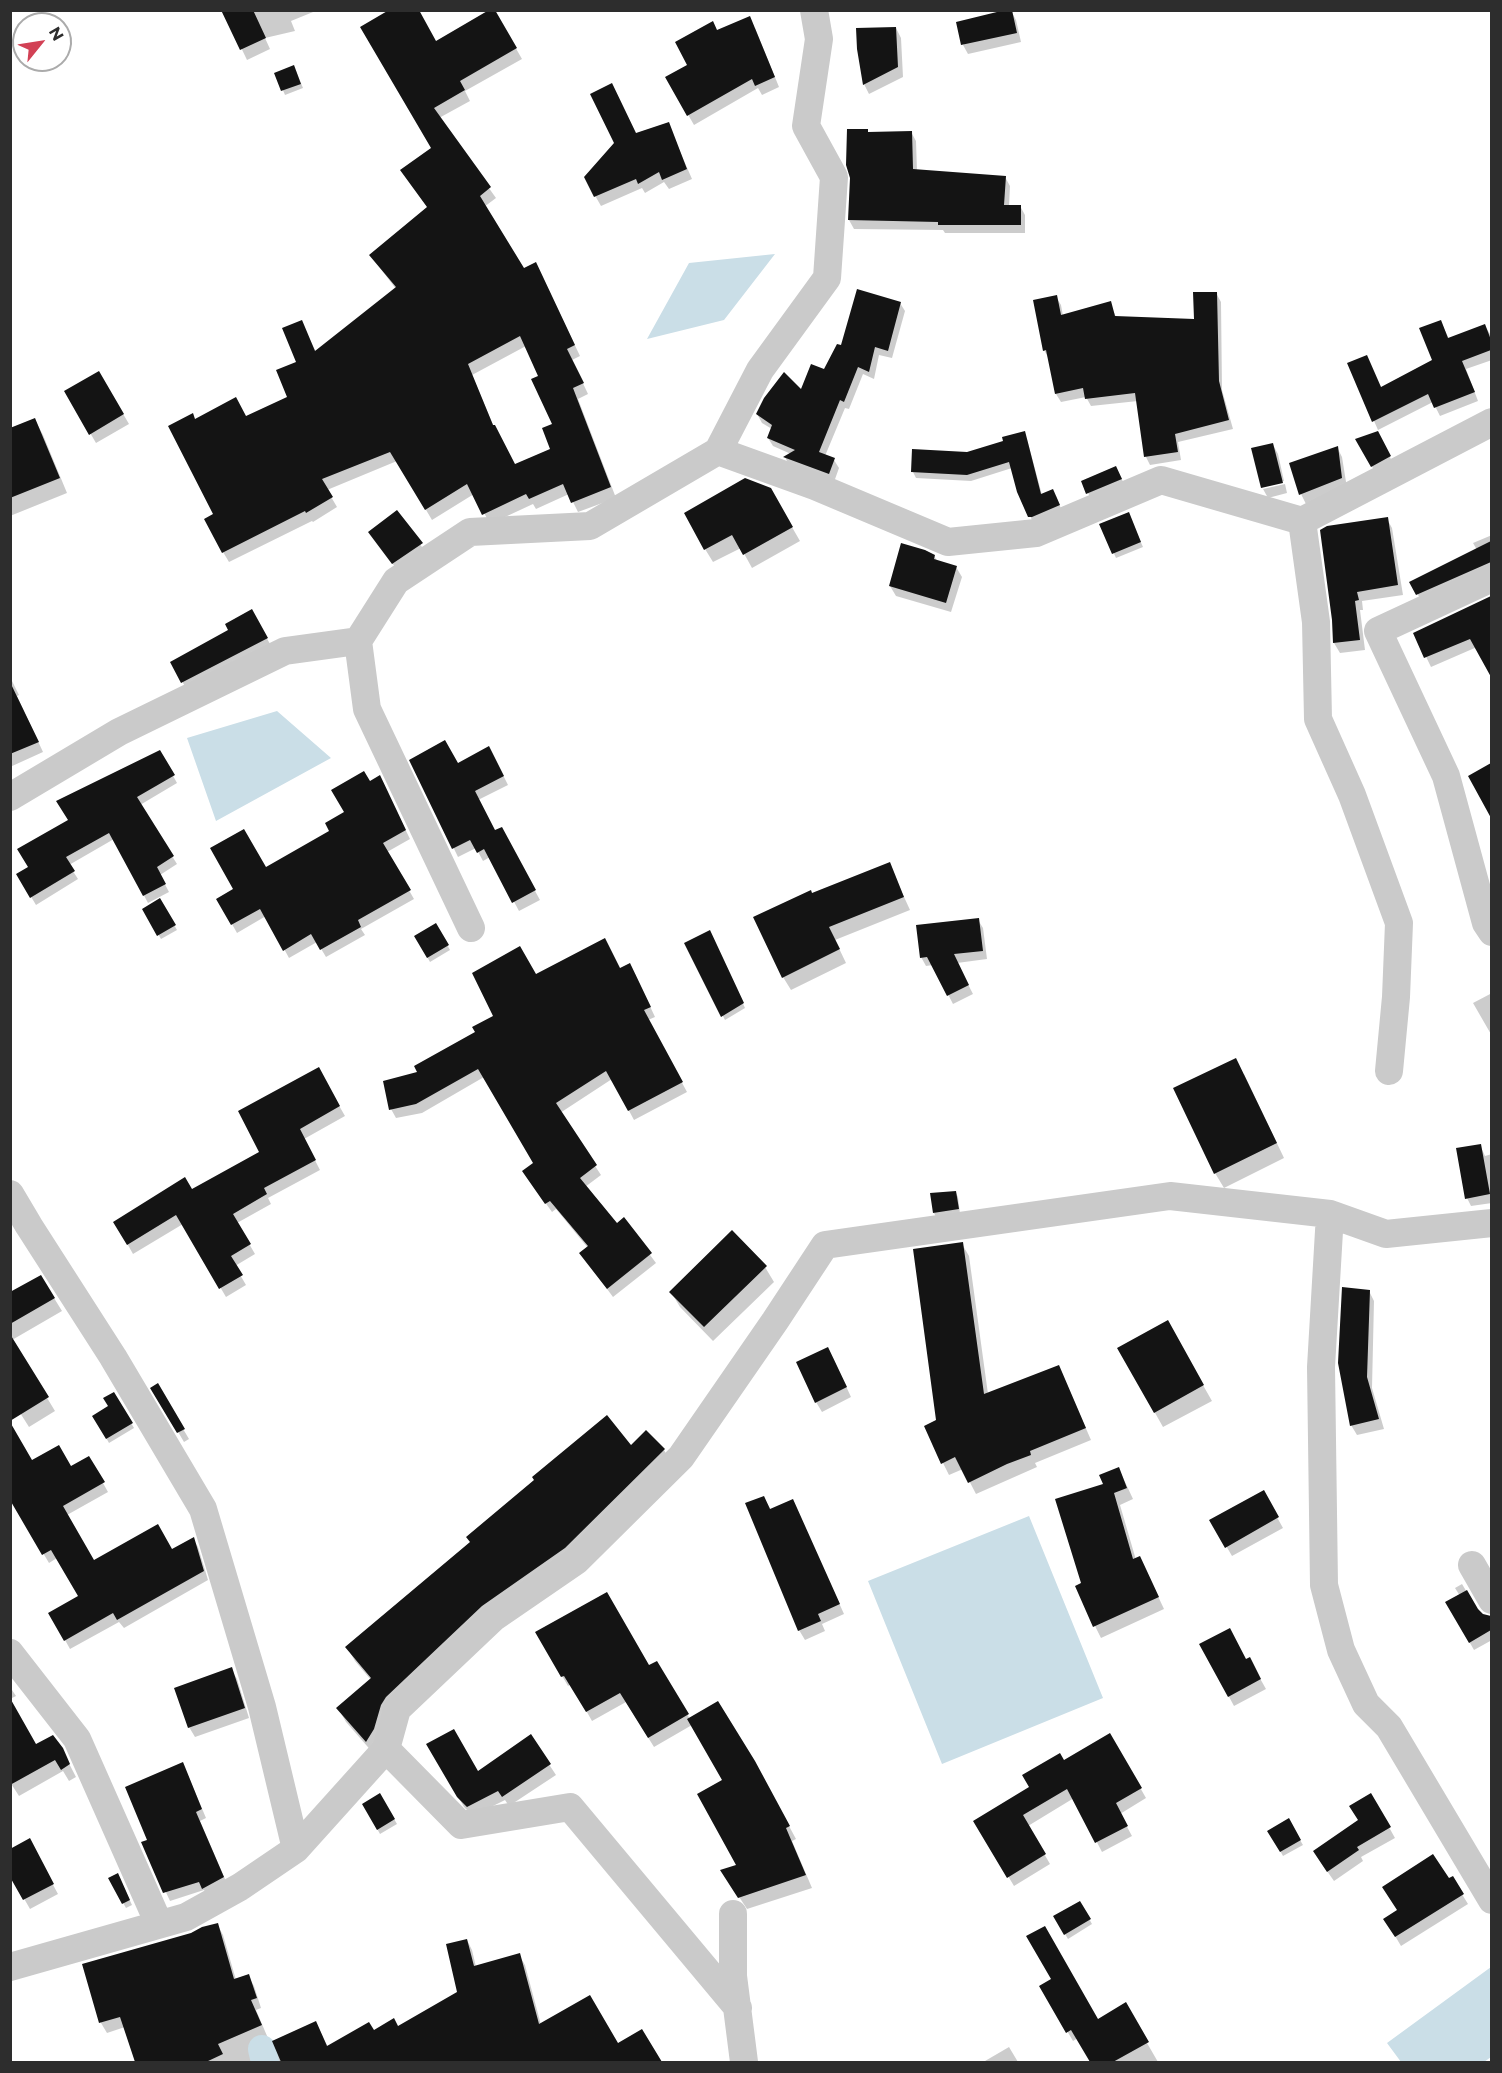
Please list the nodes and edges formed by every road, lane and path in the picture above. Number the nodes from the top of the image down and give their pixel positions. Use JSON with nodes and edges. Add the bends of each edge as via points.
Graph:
{"nodes":[{"id":1,"x":814,"y":10,"type":"edge"},
{"id":2,"x":1491,"y":422,"type":"edge"},
{"id":3,"x":718,"y":451,"type":"junction"},
{"id":4,"x":1302,"y":521,"type":"junction"},
{"id":5,"x":1491,"y":578,"type":"edge"},
{"id":6,"x":358,"y":641,"type":"junction"},
{"id":7,"x":10,"y":797,"type":"edge"},
{"id":8,"x":471,"y":928,"type":"dead end"},
{"id":9,"x":1491,"y":933,"type":"edge"},
{"id":10,"x":1389,"y":1071,"type":"dead end"},
{"id":11,"x":10,"y":1194,"type":"edge"},
{"id":12,"x":1330,"y":1214,"type":"junction"},
{"id":13,"x":1491,"y":1222,"type":"edge"},
{"id":14,"x":1472,"y":1565,"type":"dead end"},
{"id":15,"x":1491,"y":1600,"type":"edge"},
{"id":16,"x":10,"y":1653,"type":"edge"},
{"id":17,"x":386,"y":1749,"type":"junction"},
{"id":18,"x":296,"y":1849,"type":"junction"},
{"id":19,"x":1491,"y":1900,"type":"edge"},
{"id":20,"x":733,"y":1914,"type":"dead end"},
{"id":21,"x":159,"y":1924,"type":"junction"},
{"id":22,"x":10,"y":1966,"type":"edge"},
{"id":23,"x":738,"y":2008,"type":"junction"},
{"id":24,"x":744,"y":2062,"type":"edge"}],
"edges":[{"from":1,"to":3,"type":"street","via":[[819,39],[806,126],[834,177],[827,278],[760,370]]},
{"from":2,"to":4,"type":"street"},
{"from":3,"to":4,"type":"street","via":[[815,486],[948,542],[1036,532],[1161,480]]},
{"from":3,"to":6,"type":"street","via":[[590,526],[470,532],[396,581]]},
{"from":4,"to":10,"type":"street","via":[[1316,622],[1318,719],[1352,795],[1399,923]]},
{"from":5,"to":9,"type":"street","via":[[1378,631],[1446,776]]},
{"from":6,"to":7,"type":"street","via":[[285,651],[119,732]]},
{"from":6,"to":8,"type":"street","via":[[367,709]]},
{"from":11,"to":18,"type":"street","via":[[203,1509],[262,1707]]},
{"from":12,"to":13,"type":"street","via":[[1386,1234]]},
{"from":12,"to":17,"type":"street","via":[[1170,1196],[825,1245],[681,1457],[576,1561],[493,1618],[397,1709]]},
{"from":12,"to":19,"type":"street","via":[[1321,1367],[1324,1585],[1341,1650],[1366,1704],[1389,1727]]},
{"from":14,"to":15,"type":"street"},
{"from":16,"to":21,"type":"street","via":[[77,1739]]},
{"from":17,"to":18,"type":"street"},
{"from":17,"to":23,"type":"street","via":[[461,1825],[570,1807]]},
{"from":18,"to":21,"type":"street","via":[[186,1917]]},
{"from":20,"to":23,"type":"street","via":[[733,1976]]},
{"from":21,"to":22,"type":"street"},
{"from":23,"to":24,"type":"street"}]}
